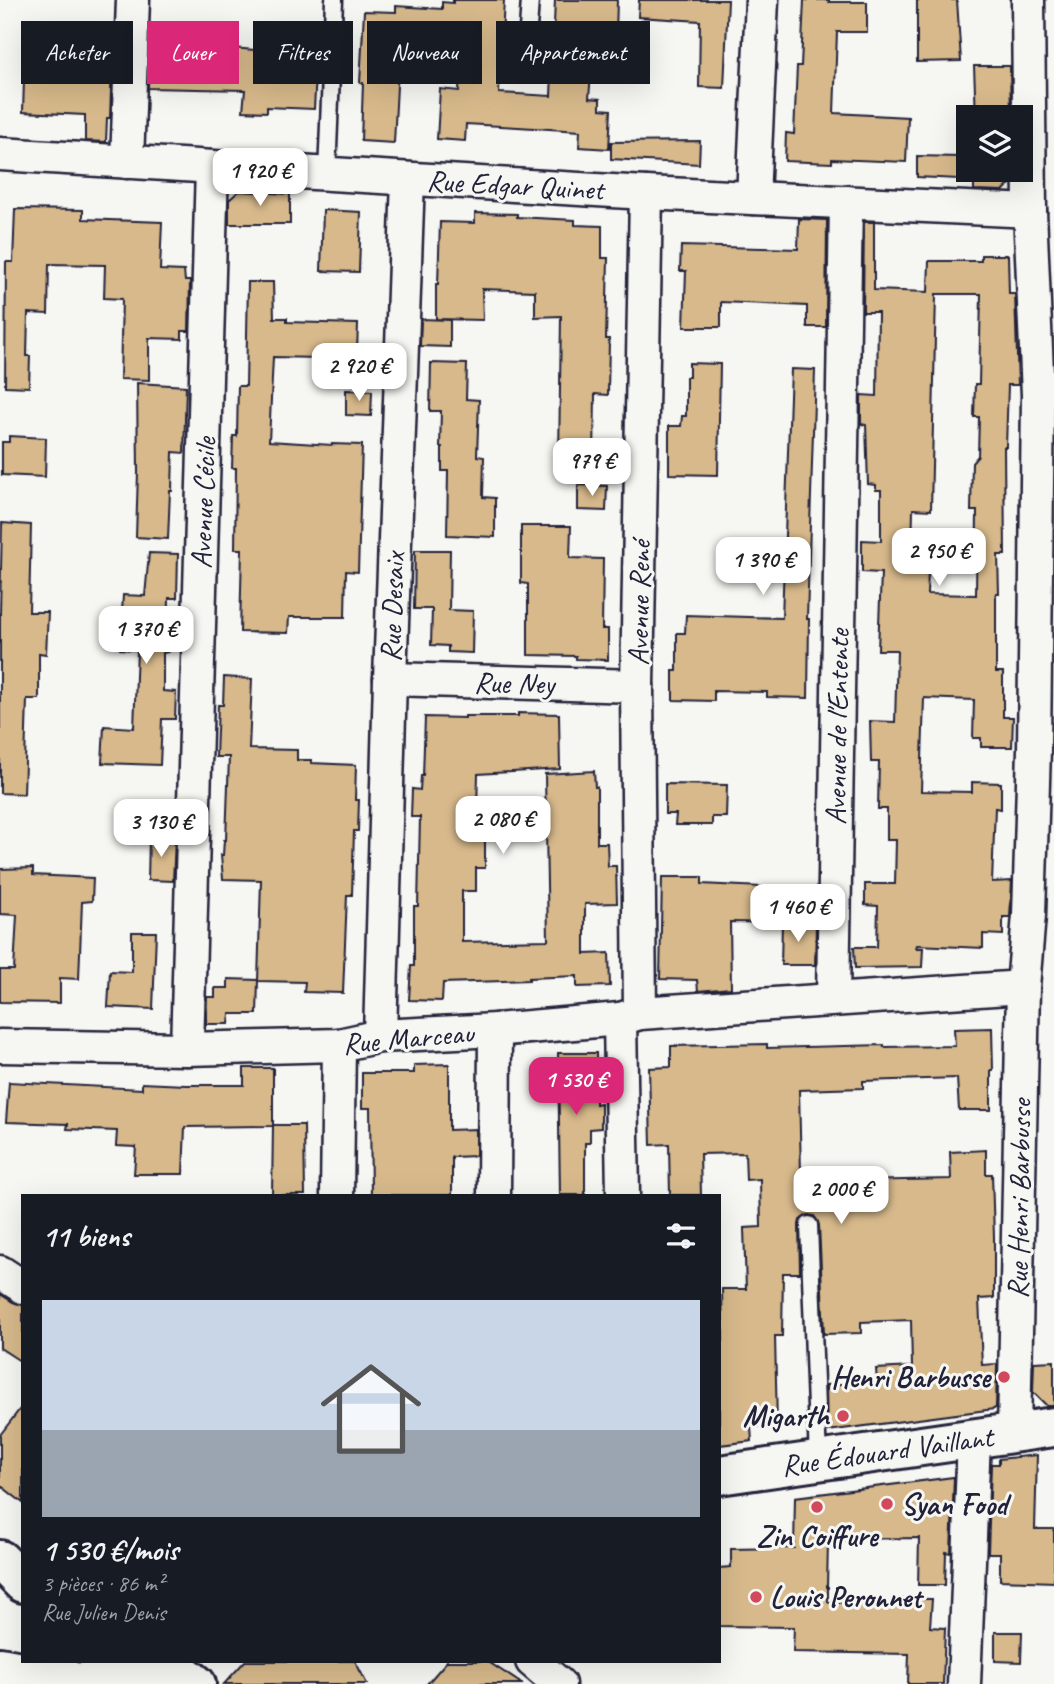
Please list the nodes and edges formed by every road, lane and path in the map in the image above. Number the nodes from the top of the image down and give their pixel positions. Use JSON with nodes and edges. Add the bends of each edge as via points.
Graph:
{"nodes":[{"id":1,"x":133,"y":0,"type":"edge"},
{"id":2,"x":334,"y":0,"type":"edge"},
{"id":3,"x":530,"y":0,"type":"edge"},
{"id":4,"x":762,"y":0,"type":"edge"},
{"id":5,"x":1028,"y":0,"type":"edge"},
{"id":6,"x":529,"y":21,"type":"edge"},
{"id":7,"x":0,"y":154,"type":"edge"},
{"id":8,"x":127,"y":162,"type":"junction"},
{"id":9,"x":212,"y":167,"type":"junction"},
{"id":10,"x":1042,"y":173,"type":"edge"},
{"id":11,"x":327,"y":174,"type":"junction"},
{"id":12,"x":408,"y":179,"type":"junction"},
{"id":13,"x":646,"y":193,"type":"junction"},
{"id":14,"x":753,"y":198,"type":"junction"},
{"id":15,"x":846,"y":202,"type":"junction"},
{"id":16,"x":1030,"y":211,"type":"junction"},
{"id":17,"x":1046,"y":395,"type":"edge"},
{"id":18,"x":390,"y":680,"type":"junction"},
{"id":19,"x":637,"y":686,"type":"junction"},
{"id":20,"x":1041,"y":915,"type":"edge"},
{"id":21,"x":1023,"y":987,"type":"junction"},
{"id":22,"x":833,"y":999,"type":"junction"},
{"id":23,"x":630,"y":1016,"type":"junction"},
{"id":24,"x":495,"y":1030,"type":"junction"},
{"id":25,"x":380,"y":1036,"type":"junction"},
{"id":26,"x":339,"y":1045,"type":"junction"},
{"id":27,"x":0,"y":1046,"type":"edge"},
{"id":28,"x":187,"y":1049,"type":"junction"},
{"id":29,"x":337,"y":1194,"type":"edge"},
{"id":30,"x":494,"y":1194,"type":"edge"},
{"id":31,"x":623,"y":1194,"type":"edge"},
{"id":32,"x":809,"y":1225,"type":"dead end"},
{"id":33,"x":0,"y":1272,"type":"edge"},
{"id":34,"x":21,"y":1286,"type":"edge"},
{"id":35,"x":1054,"y":1427,"type":"edge"},
{"id":36,"x":1014,"y":1433,"type":"junction"},
{"id":37,"x":974,"y":1439,"type":"junction"},
{"id":38,"x":818,"y":1461,"type":"junction"},
{"id":39,"x":721,"y":1475,"type":"edge"},
{"id":40,"x":0,"y":1532,"type":"edge"},
{"id":41,"x":21,"y":1548,"type":"edge"},
{"id":42,"x":0,"y":1560,"type":"edge"},
{"id":43,"x":21,"y":1581,"type":"edge"},
{"id":44,"x":0,"y":1646,"type":"edge"},
{"id":45,"x":21,"y":1647,"type":"edge"},
{"id":46,"x":534,"y":1663,"type":"edge"},
{"id":47,"x":0,"y":1667,"type":"edge"},
{"id":48,"x":171,"y":1673,"type":"edge"},
{"id":49,"x":65,"y":1677,"type":"edge"},
{"id":50,"x":559,"y":1684,"type":"edge"},
{"id":51,"x":964,"y":1684,"type":"edge"}],
"edges":[{"from":1,"to":8,"type":"street"},
{"from":2,"to":11,"type":"lane"},
{"from":3,"to":6,"type":"lane"},
{"from":4,"to":14,"type":"street"},
{"from":5,"to":10,"type":"street","name":"Rue Henri Barbusse"},
{"from":7,"to":8,"type":"street","name":"Rue Edgar Quinet"},
{"from":8,"to":9,"type":"street","name":"Rue Edgar Quinet"},
{"from":9,"to":11,"type":"street","name":"Rue Edgar Quinet"},
{"from":9,"to":28,"type":"street","name":"Avenue Cécile"},
{"from":10,"to":16,"type":"street","name":"Rue Henri Barbusse"},
{"from":11,"to":12,"type":"street","name":"Rue Edgar Quinet"},
{"from":12,"to":13,"type":"street","name":"Rue Edgar Quinet"},
{"from":12,"to":18,"type":"street","name":"Rue Desaix"},
{"from":13,"to":14,"type":"street","name":"Rue Edgar Quinet"},
{"from":13,"to":19,"type":"street","name":"Avenue René"},
{"from":14,"to":15,"type":"street","name":"Rue Edgar Quinet"},
{"from":15,"to":16,"type":"street","name":"Rue Edgar Quinet"},
{"from":15,"to":22,"type":"street","name":"Avenue de l'Entente"},
{"from":16,"to":17,"type":"street","name":"Rue Henri Barbusse"},
{"from":17,"to":20,"type":"street","name":"Rue Henri Barbusse","via":[[1034,749]]},
{"from":18,"to":19,"type":"street","name":"Rue Ney"},
{"from":18,"to":25,"type":"street","name":"Rue Desaix"},
{"from":19,"to":23,"type":"street","name":"Avenue René"},
{"from":20,"to":21,"type":"street","name":"Rue Henri Barbusse"},
{"from":21,"to":22,"type":"street","name":"Rue Marceau"},
{"from":21,"to":36,"type":"street","name":"Rue Henri Barbusse"},
{"from":22,"to":23,"type":"street","name":"Rue Marceau"},
{"from":23,"to":24,"type":"street","name":"Rue Marceau"},
{"from":23,"to":31,"type":"street","name":"Avenue René"},
{"from":24,"to":25,"type":"street","name":"Rue Marceau"},
{"from":24,"to":30,"type":"street"},
{"from":25,"to":26,"type":"street","name":"Rue Marceau"},
{"from":26,"to":28,"type":"street","name":"Rue Marceau"},
{"from":26,"to":29,"type":"street"},
{"from":27,"to":28,"type":"street","name":"Rue Marceau"},
{"from":32,"to":38,"type":"lane"},
{"from":33,"to":34,"type":"street"},
{"from":35,"to":36,"type":"street","name":"Rue Édouard Vaillant"},
{"from":36,"to":37,"type":"street","name":"Rue Édouard Vaillant"},
{"from":37,"to":38,"type":"street","name":"Rue Édouard Vaillant"},
{"from":37,"to":51,"type":"street"},
{"from":38,"to":39,"type":"street","name":"Rue Édouard Vaillant"},
{"from":40,"to":41,"type":"street"},
{"from":42,"to":43,"type":"street"},
{"from":44,"to":45,"type":"street"},
{"from":46,"to":50,"type":"street"},
{"from":47,"to":49,"type":"street"},
{"from":48,"to":49,"type":"street"}]}
